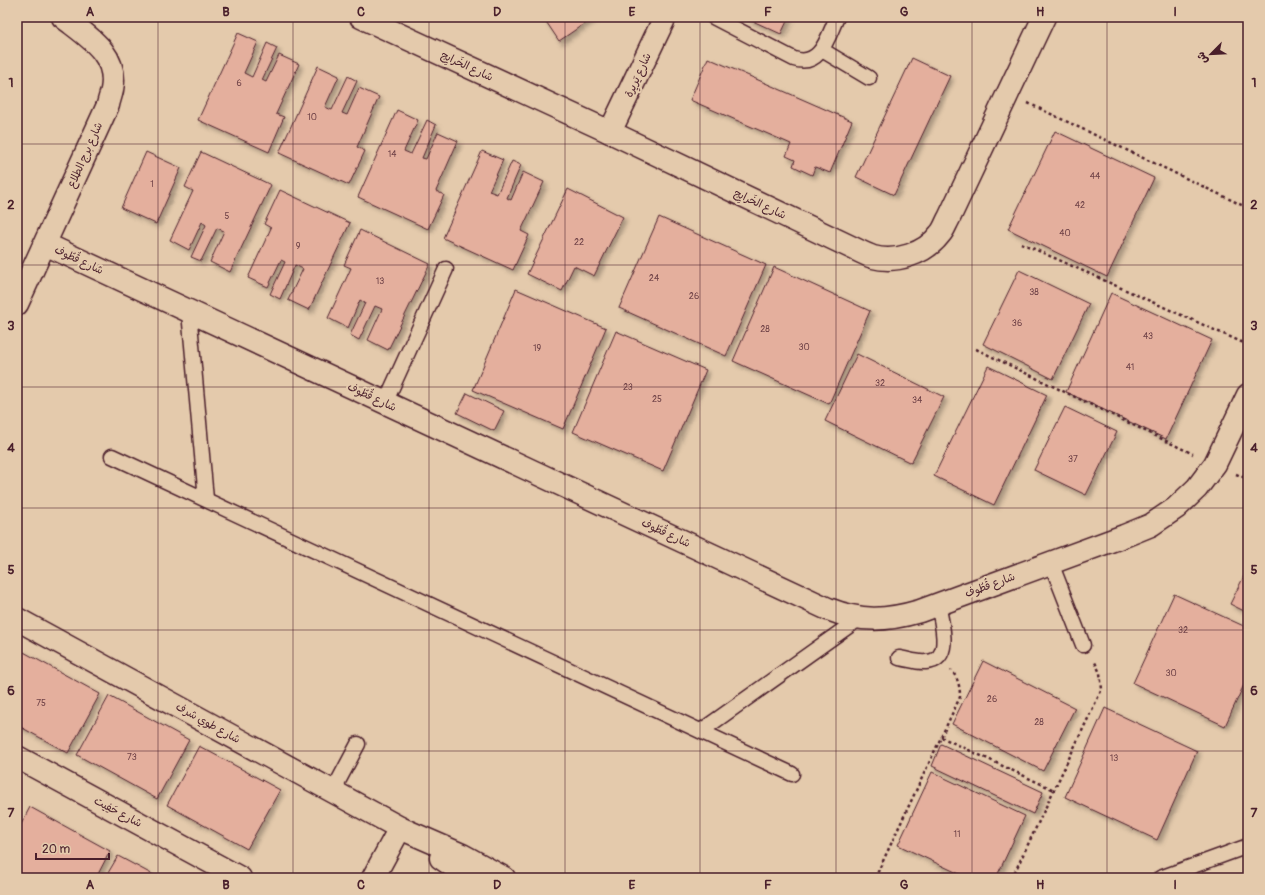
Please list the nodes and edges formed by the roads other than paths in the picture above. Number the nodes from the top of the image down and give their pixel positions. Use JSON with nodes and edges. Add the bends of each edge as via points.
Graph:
{"nodes":[{"id":1,"x":63,"y":17,"type":"edge"},
{"id":2,"x":362,"y":17,"type":"edge"},
{"id":3,"x":665,"y":17,"type":"edge"},
{"id":4,"x":713,"y":17,"type":"edge"},
{"id":5,"x":837,"y":17,"type":"edge"},
{"id":6,"x":1044,"y":17,"type":"edge"},
{"id":7,"x":822,"y":50,"type":"junction"},
{"id":8,"x":869,"y":78,"type":"dead end"},
{"id":9,"x":610,"y":132,"type":"junction"},
{"id":10,"x":45,"y":244,"type":"junction"},
{"id":11,"x":446,"y":269,"type":"dead end"},
{"id":12,"x":17,"y":304,"type":"edge"},
{"id":13,"x":189,"y":312,"type":"junction"},
{"id":14,"x":1248,"y":395,"type":"edge"},
{"id":15,"x":385,"y":403,"type":"junction"},
{"id":16,"x":112,"y":456,"type":"dead end"},
{"id":17,"x":206,"y":499,"type":"junction"},
{"id":18,"x":1051,"y":563,"type":"junction"},
{"id":19,"x":938,"y":604,"type":"junction"},
{"id":20,"x":860,"y":618,"type":"junction"},
{"id":21,"x":17,"y":619,"type":"edge"},
{"id":22,"x":1083,"y":645,"type":"road end"},
{"id":23,"x":899,"y":658,"type":"dead end"},
{"id":24,"x":701,"y":731,"type":"junction"},
{"id":25,"x":358,"y":744,"type":"dead end"},
{"id":26,"x":17,"y":757,"type":"edge"},
{"id":27,"x":792,"y":774,"type":"dead end"},
{"id":28,"x":333,"y":791,"type":"junction"},
{"id":29,"x":400,"y":828,"type":"junction"},
{"id":30,"x":1248,"y":846,"type":"edge"},
{"id":31,"x":240,"y":878,"type":"edge"},
{"id":32,"x":373,"y":878,"type":"edge"},
{"id":33,"x":470,"y":878,"type":"edge"},
{"id":34,"x":504,"y":878,"type":"edge"},
{"id":35,"x":1160,"y":878,"type":"edge"}],
"edges":[{"from":1,"to":10,"type":"street","name":"شارع برج الطلاع","via":[[98,43],[107,57],[113,89]]},
{"from":2,"to":9,"type":"street","name":"شارع الخَرايِج"},
{"from":3,"to":9,"type":"street","name":"شارع يَريِرة"},
{"from":4,"to":7,"type":"lane","via":[[799,61],[812,59]]},
{"from":5,"to":7,"type":"lane"},
{"from":6,"to":9,"type":"street","name":"شارع الخَرايِج","via":[[940,235],[926,247],[909,255],[891,259],[872,256]]},
{"from":7,"to":8,"type":"lane"},
{"from":10,"to":12,"type":"street","name":"شارع برج الطلاع"},
{"from":10,"to":13,"type":"street","name":"شارع قُطُوف"},
{"from":11,"to":15,"type":"lane"},
{"from":13,"to":15,"type":"street","name":"شارع قُطُوف"},
{"from":13,"to":17,"type":"lane"},
{"from":14,"to":18,"type":"street","name":"شارع قُطُوف","via":[[1215,464],[1197,488],[1176,508],[1151,525]]},
{"from":15,"to":20,"type":"street","name":"شارع قُطُوف","via":[[828,609]]},
{"from":16,"to":17,"type":"lane"},
{"from":17,"to":24,"type":"lane"},
{"from":18,"to":19,"type":"street","name":"شارع قُطُوف"},
{"from":18,"to":22,"type":"lane"},
{"from":19,"to":20,"type":"street","name":"شارع قُطُوف","via":[[900,617]]},
{"from":19,"to":23,"type":"lane","via":[[944,646],[941,654],[937,659],[926,662]]},
{"from":20,"to":24,"type":"lane"},
{"from":21,"to":28,"type":"street","name":"شارع طوي شرف"},
{"from":24,"to":27,"type":"lane"},
{"from":25,"to":28,"type":"lane"},
{"from":26,"to":31,"type":"street","name":"شارع حَفِيت"},
{"from":28,"to":29,"type":"street","name":"شارع طوي شرف"},
{"from":29,"to":32,"type":"street"},
{"from":29,"to":33,"type":"street","name":"شارع طوي شرف"},
{"from":29,"to":34,"type":"street","name":"شارع طوي شرف","via":[[462,855]]},
{"from":30,"to":35,"type":"lane"}]}
